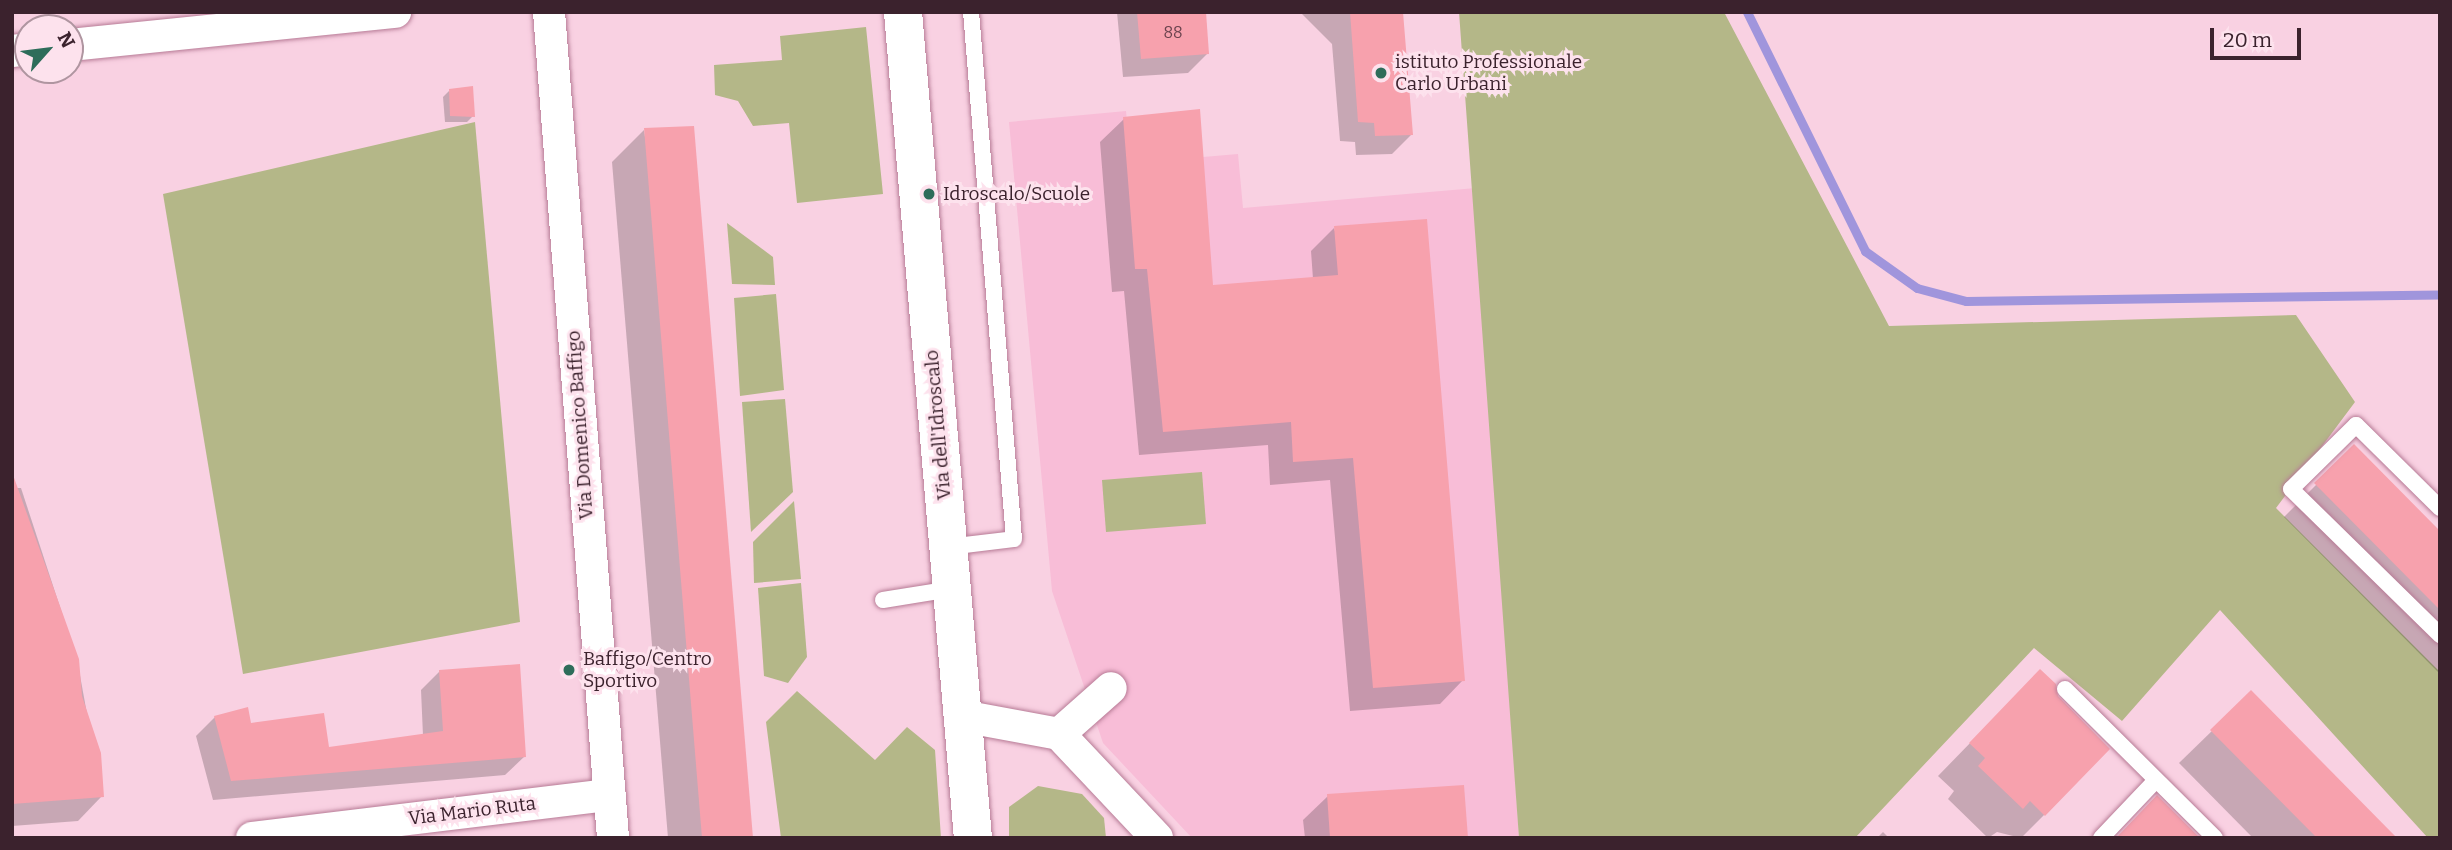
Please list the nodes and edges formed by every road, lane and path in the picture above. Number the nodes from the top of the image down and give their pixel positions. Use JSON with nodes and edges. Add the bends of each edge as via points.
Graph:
{"nodes":[{"id":1,"x":395,"y":12,"type":"edge"},
{"id":2,"x":550,"y":12,"type":"edge"},
{"id":3,"x":903,"y":12,"type":"edge"},
{"id":4,"x":971,"y":12,"type":"edge"},
{"id":5,"x":84,"y":44,"type":"edge"},
{"id":6,"x":2440,"y":509,"type":"edge"},
{"id":7,"x":948,"y":547,"type":"junction"},
{"id":8,"x":952,"y":589,"type":"junction"},
{"id":9,"x":883,"y":600,"type":"dead end"},
{"id":10,"x":2440,"y":635,"type":"edge"},
{"id":11,"x":1111,"y":688,"type":"dead end"},
{"id":12,"x":2065,"y":689,"type":"dead end"},
{"id":13,"x":962,"y":716,"type":"junction"},
{"id":14,"x":1059,"y":734,"type":"junction"},
{"id":15,"x":2156,"y":780,"type":"junction"},
{"id":16,"x":609,"y":795,"type":"junction"},
{"id":17,"x":267,"y":837,"type":"edge"},
{"id":18,"x":613,"y":838,"type":"edge"},
{"id":19,"x":973,"y":838,"type":"edge"},
{"id":20,"x":1157,"y":838,"type":"edge"},
{"id":21,"x":2101,"y":838,"type":"edge"},
{"id":22,"x":2215,"y":838,"type":"edge"}],
"edges":[{"from":1,"to":5,"type":"street"},
{"from":2,"to":16,"type":"street","name":"Via Domenico Baffigo"},
{"from":3,"to":7,"type":"street","name":"Via dell'Idroscalo"},
{"from":4,"to":7,"type":"lane","via":[[1014,539]]},
{"from":6,"to":10,"type":"lane","via":[[2356,425],[2291,489]]},
{"from":7,"to":8,"type":"street","name":"Via dell'Idroscalo"},
{"from":8,"to":9,"type":"lane"},
{"from":8,"to":13,"type":"street","name":"Via dell'Idroscalo"},
{"from":11,"to":14,"type":"street"},
{"from":12,"to":15,"type":"lane"},
{"from":13,"to":14,"type":"street"},
{"from":13,"to":19,"type":"street","name":"Via dell'Idroscalo"},
{"from":14,"to":20,"type":"street"},
{"from":15,"to":21,"type":"lane"},
{"from":15,"to":22,"type":"lane"},
{"from":16,"to":17,"type":"street","name":"Via Mario Ruta"},
{"from":16,"to":18,"type":"street","name":"Via Domenico Baffigo"}]}
